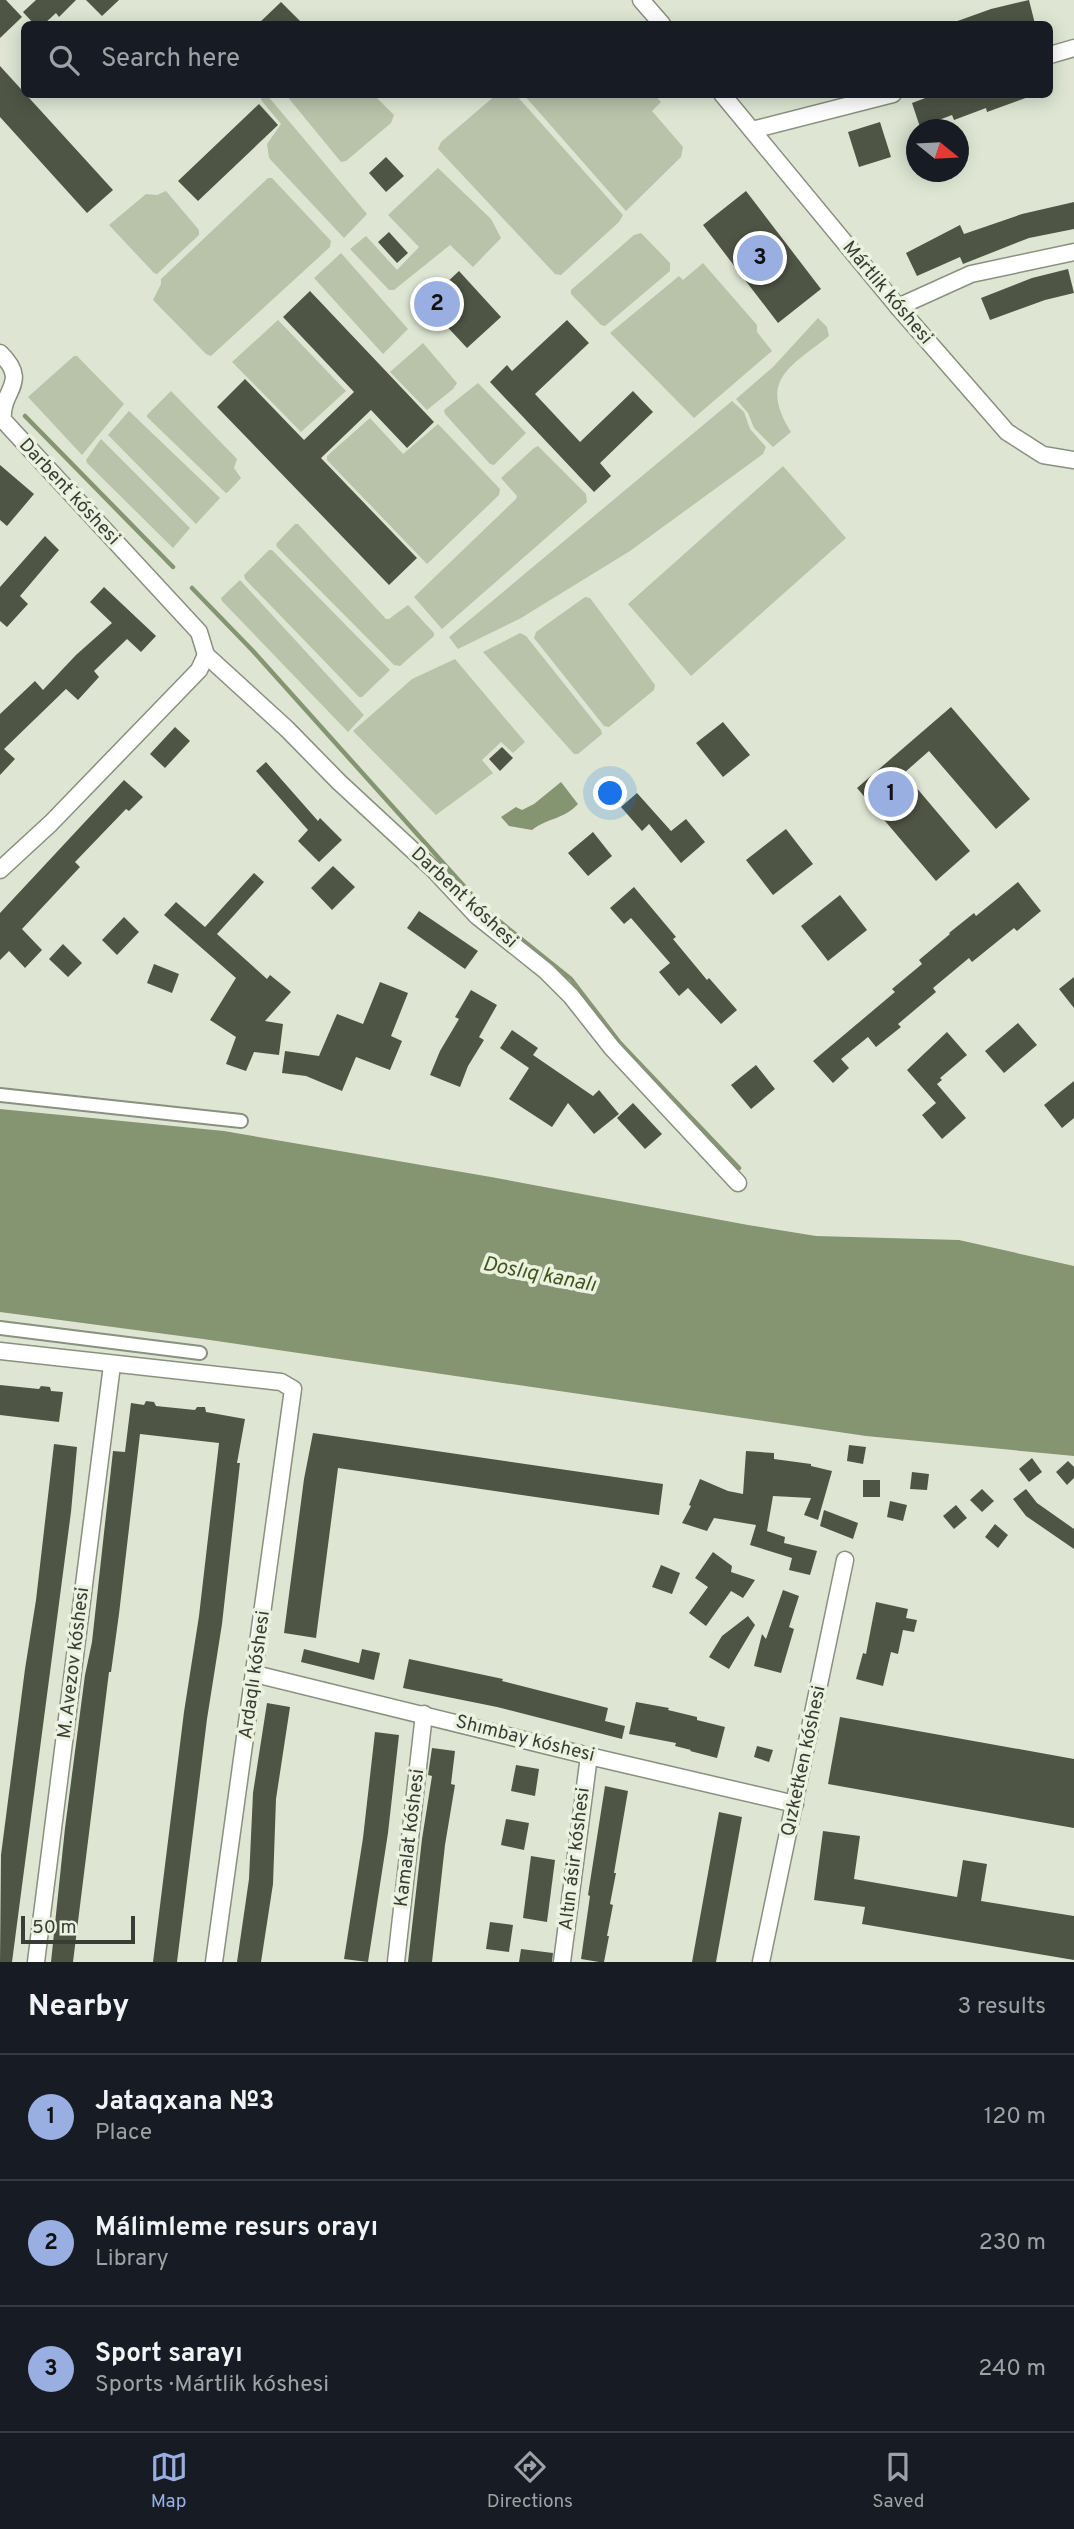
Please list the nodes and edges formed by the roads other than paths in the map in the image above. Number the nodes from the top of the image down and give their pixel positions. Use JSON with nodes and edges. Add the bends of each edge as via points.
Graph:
{"nodes":[{"id":1,"x":640,"y":0,"type":"edge"},
{"id":2,"x":659,"y":21,"type":"edge"},
{"id":3,"x":1074,"y":48,"type":"edge"},
{"id":4,"x":1053,"y":54,"type":"edge"},
{"id":5,"x":725,"y":98,"type":"edge"},
{"id":6,"x":877,"y":98,"type":"edge"},
{"id":7,"x":752,"y":130,"type":"junction"},
{"id":8,"x":1074,"y":252,"type":"edge"},
{"id":9,"x":898,"y":307,"type":"junction"},
{"id":10,"x":0,"y":353,"type":"edge"},
{"id":11,"x":1074,"y":460,"type":"edge"},
{"id":12,"x":206,"y":655,"type":"junction"},
{"id":13,"x":0,"y":870,"type":"edge"},
{"id":14,"x":0,"y":1095,"type":"edge"},
{"id":15,"x":241,"y":1121,"type":"dead end"},
{"id":16,"x":738,"y":1183,"type":"dead end"},
{"id":17,"x":0,"y":1328,"type":"edge"},
{"id":18,"x":0,"y":1351,"type":"edge"},
{"id":19,"x":200,"y":1353,"type":"dead end"},
{"id":20,"x":113,"y":1365,"type":"junction"},
{"id":21,"x":845,"y":1560,"type":"dead end"},
{"id":22,"x":256,"y":1674,"type":"junction"},
{"id":23,"x":424,"y":1714,"type":"junction"},
{"id":24,"x":589,"y":1756,"type":"junction"},
{"id":25,"x":795,"y":1804,"type":"junction"},
{"id":26,"x":36,"y":1962,"type":"edge"},
{"id":27,"x":214,"y":1962,"type":"edge"},
{"id":28,"x":396,"y":1962,"type":"edge"},
{"id":29,"x":562,"y":1962,"type":"edge"},
{"id":30,"x":761,"y":1962,"type":"edge"}],
"edges":[{"from":1,"to":2,"type":"street"},
{"from":3,"to":4,"type":"street"},
{"from":5,"to":7,"type":"street","name":"Mártlik kóshesi"},
{"from":6,"to":7,"type":"street"},
{"from":7,"to":9,"type":"street","name":"Mártlik kóshesi"},
{"from":8,"to":9,"type":"street","via":[[971,274]]},
{"from":9,"to":11,"type":"street","name":"Mártlik kóshesi","via":[[1007,432],[1043,455]]},
{"from":10,"to":12,"type":"street","name":"Darbent kóshesi","via":[[12,365],[14,379],[2,408],[4,420],[199,632]]},
{"from":12,"to":13,"type":"street","via":[[199,670]]},
{"from":12,"to":16,"type":"street","name":"Darbent kóshesi","via":[[477,916],[546,971]]},
{"from":14,"to":15,"type":"street"},
{"from":17,"to":19,"type":"street"},
{"from":18,"to":20,"type":"street"},
{"from":20,"to":22,"type":"street","name":"Ardaqlı kóshesi","via":[[281,1382],[293,1388]]},
{"from":20,"to":26,"type":"street","name":"M. Avezov kóshesi"},
{"from":21,"to":25,"type":"street","name":"Qızketken kóshesi"},
{"from":22,"to":23,"type":"street","name":"Shımbay kóshesi"},
{"from":22,"to":27,"type":"street","name":"Ardaqlı kóshesi"},
{"from":23,"to":24,"type":"street","name":"Shımbay kóshesi"},
{"from":23,"to":28,"type":"street","name":"Kamalat kóshesi"},
{"from":24,"to":25,"type":"street","name":"Shımbay kóshesi"},
{"from":24,"to":29,"type":"street","name":"Altın ásir kóshesi"},
{"from":25,"to":30,"type":"street","name":"Qızketken kóshesi"}]}
